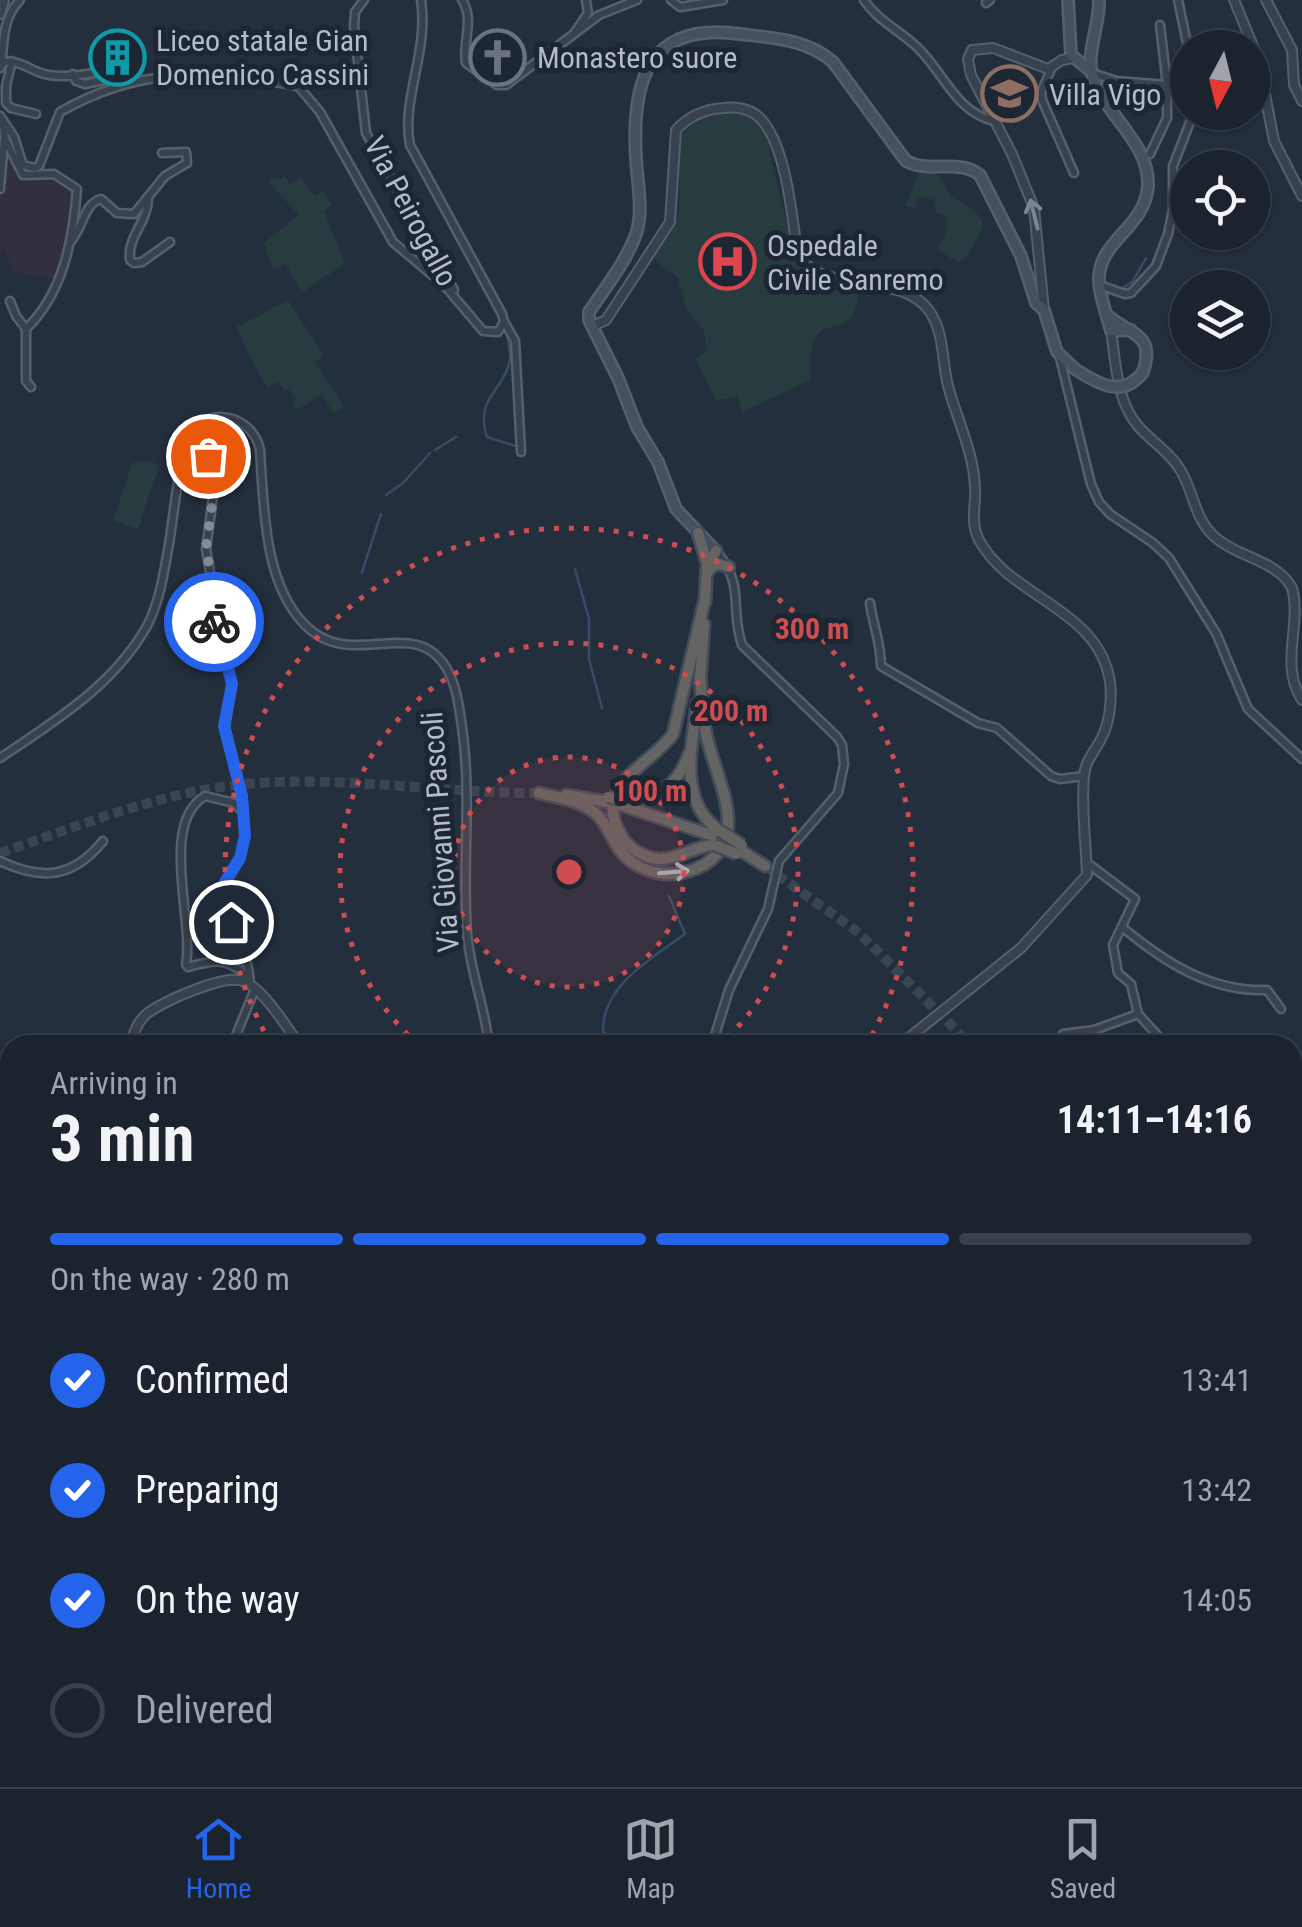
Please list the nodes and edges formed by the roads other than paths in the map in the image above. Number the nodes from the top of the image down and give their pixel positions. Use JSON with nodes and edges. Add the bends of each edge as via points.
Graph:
{"nodes":[{"id":1,"x":4,"y":0,"type":"edge"},
{"id":2,"x":20,"y":0,"type":"edge"},
{"id":3,"x":364,"y":0,"type":"edge"},
{"id":4,"x":421,"y":0,"type":"edge"},
{"id":5,"x":462,"y":0,"type":"edge"},
{"id":6,"x":586,"y":0,"type":"edge"},
{"id":7,"x":637,"y":0,"type":"edge"},
{"id":8,"x":671,"y":0,"type":"edge"},
{"id":9,"x":723,"y":0,"type":"edge"},
{"id":10,"x":864,"y":0,"type":"edge"},
{"id":11,"x":1068,"y":0,"type":"edge"},
{"id":12,"x":1099,"y":0,"type":"edge"},
{"id":13,"x":1178,"y":0,"type":"edge"},
{"id":14,"x":1234,"y":0,"type":"edge"},
{"id":15,"x":1266,"y":0,"type":"edge"},
{"id":16,"x":0,"y":14,"type":"edge"},
{"id":17,"x":1160,"y":25,"type":"dead end"},
{"id":18,"x":1184,"y":30,"type":"edge"},
{"id":19,"x":574,"y":33,"type":"junction"},
{"id":20,"x":1070,"y":36,"type":"junction"},
{"id":21,"x":1092,"y":54,"type":"junction"},
{"id":22,"x":1075,"y":57,"type":"junction"},
{"id":23,"x":12,"y":61,"type":"junction"},
{"id":24,"x":1054,"y":66,"type":"junction"},
{"id":25,"x":129,"y":67,"type":"dead end"},
{"id":26,"x":0,"y":68,"type":"edge"},
{"id":27,"x":137,"y":73,"type":"dead end"},
{"id":28,"x":1092,"y":73,"type":"junction"},
{"id":29,"x":73,"y":74,"type":"junction"},
{"id":30,"x":1116,"y":81,"type":"junction"},
{"id":31,"x":1166,"y":85,"type":"junction"},
{"id":32,"x":1100,"y":90,"type":"junction"},
{"id":33,"x":1302,"y":98,"type":"edge"},
{"id":34,"x":36,"y":114,"type":"dead end"},
{"id":35,"x":1,"y":118,"type":"edge"},
{"id":36,"x":996,"y":122,"type":"junction"},
{"id":37,"x":1187,"y":130,"type":"edge"},
{"id":38,"x":4,"y":139,"type":"junction"},
{"id":39,"x":162,"y":153,"type":"dead end"},
{"id":40,"x":1150,"y":154,"type":"dead end"},
{"id":41,"x":1074,"y":174,"type":"dead end"},
{"id":42,"x":0,"y":189,"type":"edge"},
{"id":43,"x":1302,"y":196,"type":"edge"},
{"id":44,"x":148,"y":199,"type":"junction"},
{"id":45,"x":70,"y":242,"type":"junction"},
{"id":46,"x":170,"y":242,"type":"dead end"},
{"id":47,"x":1100,"y":285,"type":"junction"},
{"id":48,"x":10,"y":301,"type":"dead end"},
{"id":49,"x":463,"y":304,"type":"junction"},
{"id":50,"x":1044,"y":310,"type":"junction"},
{"id":51,"x":1108,"y":316,"type":"junction"},
{"id":52,"x":504,"y":322,"type":"junction"},
{"id":53,"x":594,"y":326,"type":"junction"},
{"id":54,"x":26,"y":329,"type":"junction"},
{"id":55,"x":1132,"y":330,"type":"junction"},
{"id":56,"x":1111,"y":331,"type":"junction"},
{"id":57,"x":1060,"y":358,"type":"junction"},
{"id":58,"x":31,"y":388,"type":"dead end"},
{"id":59,"x":196,"y":426,"type":"junction"},
{"id":60,"x":521,"y":452,"type":"dead end"},
{"id":61,"x":698,"y":533,"type":"junction"},
{"id":62,"x":716,"y":551,"type":"junction"},
{"id":63,"x":729,"y":567,"type":"junction"},
{"id":64,"x":707,"y":568,"type":"junction"},
{"id":65,"x":705,"y":600,"type":"junction"},
{"id":66,"x":870,"y":603,"type":"dead end"},
{"id":67,"x":700,"y":677,"type":"junction"},
{"id":68,"x":1302,"y":700,"type":"edge"},
{"id":69,"x":696,"y":719,"type":"junction"},
{"id":70,"x":0,"y":758,"type":"edge"},
{"id":71,"x":1302,"y":759,"type":"edge"},
{"id":72,"x":1084,"y":776,"type":"junction"},
{"id":73,"x":621,"y":803,"type":"junction"},
{"id":74,"x":242,"y":811,"type":"junction"},
{"id":75,"x":717,"y":838,"type":"junction"},
{"id":76,"x":103,"y":841,"type":"dead end"},
{"id":77,"x":0,"y":861,"type":"edge"},
{"id":78,"x":1086,"y":862,"type":"junction"},
{"id":79,"x":761,"y":863,"type":"tunnel mouth"},
{"id":80,"x":1122,"y":927,"type":"junction"},
{"id":81,"x":250,"y":985,"type":"junction"},
{"id":82,"x":1281,"y":1009,"type":"dead end"},
{"id":83,"x":1138,"y":1014,"type":"junction"},
{"id":84,"x":1063,"y":1034,"type":"dead end"},
{"id":85,"x":134,"y":1035,"type":"edge"},
{"id":86,"x":235,"y":1035,"type":"edge"},
{"id":87,"x":291,"y":1035,"type":"edge"},
{"id":88,"x":487,"y":1035,"type":"edge"},
{"id":89,"x":715,"y":1035,"type":"edge"},
{"id":90,"x":913,"y":1035,"type":"edge"},
{"id":91,"x":1157,"y":1035,"type":"edge"}],
"edges":[{"from":1,"to":16,"type":"street"},
{"from":2,"to":26,"type":"street","via":[[8,16]]},
{"from":3,"to":49,"type":"street","name":"Via Peirogallo","via":[[354,26],[366,133]]},
{"from":4,"to":52,"type":"street","via":[[423,40],[406,126],[410,145]]},
{"from":5,"to":19,"type":"street","via":[[469,23],[466,63],[497,85],[516,80]]},
{"from":6,"to":19,"type":"street","via":[[588,12]]},
{"from":7,"to":19,"type":"street","via":[[605,11]]},
{"from":8,"to":9,"type":"street","via":[[680,7]]},
{"from":10,"to":36,"type":"street","via":[[916,46],[965,106]]},
{"from":11,"to":20,"type":"main road"},
{"from":12,"to":21,"type":"main road"},
{"from":13,"to":18,"type":"street"},
{"from":14,"to":43,"type":"street","via":[[1258,58],[1274,141]]},
{"from":15,"to":33,"type":"street","via":[[1292,50],[1294,85]]},
{"from":17,"to":31,"type":"street"},
{"from":20,"to":22,"type":"main road"},
{"from":20,"to":24,"type":"street"},
{"from":21,"to":22,"type":"main road"},
{"from":21,"to":22,"type":"main road","via":[[1081,40]]},
{"from":21,"to":28,"type":"main road"},
{"from":22,"to":24,"type":"street"},
{"from":22,"to":28,"type":"main road"},
{"from":23,"to":26,"type":"street"},
{"from":23,"to":29,"type":"street","via":[[43,74]]},
{"from":23,"to":34,"type":"street","via":[[6,103]]},
{"from":24,"to":36,"type":"street","via":[[993,48],[970,52],[971,75]]},
{"from":24,"to":41,"type":"street","via":[[1042,100]]},
{"from":25,"to":29,"type":"street"},
{"from":27,"to":29,"type":"street","via":[[85,84]]},
{"from":28,"to":30,"type":"street"},
{"from":28,"to":32,"type":"main road"},
{"from":30,"to":31,"type":"street"},
{"from":30,"to":32,"type":"street"},
{"from":31,"to":40,"type":"street","via":[[1168,118]]},
{"from":32,"to":47,"type":"main road","via":[[1138,149],[1148,181],[1137,219],[1103,258]]},
{"from":35,"to":38,"type":"street"},
{"from":35,"to":49,"type":"street","via":[[23,165],[34,168],[60,112],[124,82],[247,77],[298,86],[320,112],[393,242]]},
{"from":50,"to":36,"type":"street","one_way":true,"via":[[1034,208]]},
{"from":37,"to":47,"type":"street","via":[[1173,166],[1172,219],[1156,266],[1131,293]]},
{"from":38,"to":42,"type":"street"},
{"from":38,"to":45,"type":"street","via":[[22,176],[54,174],[77,189]]},
{"from":39,"to":44,"type":"street","via":[[186,152],[187,163],[165,176]]},
{"from":44,"to":45,"type":"street","via":[[128,215],[95,200]]},
{"from":44,"to":46,"type":"street","via":[[130,260],[142,262]]},
{"from":45,"to":54,"type":"street","via":[[63,274]]},
{"from":47,"to":51,"type":"main road"},
{"from":48,"to":54,"type":"street"},
{"from":49,"to":52,"type":"street","via":[[486,333],[498,332]]},
{"from":50,"to":53,"type":"main road","via":[[980,175],[969,167],[906,160],[818,50],[716,30],[680,36],[664,47],[642,85],[635,111],[637,232],[589,312]]},
{"from":50,"to":57,"type":"main road"},
{"from":51,"to":55,"type":"main road"},
{"from":51,"to":56,"type":"main road"},
{"from":52,"to":60,"type":"street","via":[[515,341]]},
{"from":53,"to":61,"type":"main road","via":[[676,509]]},
{"from":53,"to":72,"type":"street","via":[[606,320],[670,222],[676,130],[711,110],[755,113],[777,151],[803,262],[837,278],[905,292],[932,314],[973,474],[975,529],[990,556],[1086,631],[1110,682],[1104,733]]},
{"from":54,"to":58,"type":"street"},
{"from":55,"to":56,"type":"main road"},
{"from":55,"to":57,"type":"main road","bridge":true,"via":[[1147,348],[1144,372],[1134,383],[1102,385]]},
{"from":56,"to":68,"type":"street","via":[[1127,409],[1182,473],[1204,526],[1279,573],[1294,590],[1300,614],[1293,673]]},
{"from":57,"to":71,"type":"street","via":[[1099,502],[1169,558],[1216,633],[1248,709]]},
{"from":59,"to":70,"type":"street","via":[[148,623],[113,673]]},
{"from":59,"to":74,"type":"street","via":[[216,475],[206,548],[215,639],[232,684],[224,726]]},
{"from":59,"to":88,"type":"street","name":"Via Giovanni Pascoli","via":[[234,418],[258,438],[268,543],[304,624],[348,646],[408,642],[445,664],[454,682],[466,762],[468,936]]},
{"from":61,"to":62,"type":"main road"},
{"from":61,"to":64,"type":"highway"},
{"from":62,"to":63,"type":"street"},
{"from":62,"to":64,"type":"highway"},
{"from":63,"to":64,"type":"highway"},
{"from":63,"to":89,"type":"street","via":[[742,645],[837,737],[844,778],[828,808],[776,868],[768,909]]},
{"from":64,"to":65,"type":"highway"},
{"from":65,"to":67,"type":"highway"},
{"from":65,"to":75,"type":"highway","via":[[674,734],[627,775],[614,812],[622,836],[645,856],[674,857]]},
{"from":66,"to":72,"type":"street","via":[[881,666],[998,728],[1051,776]]},
{"from":67,"to":69,"type":"highway"},
{"from":73,"to":67,"type":"highway","one_way":true,"bridge":true,"via":[[537,793],[590,809],[626,858],[645,870],[674,874],[702,865],[725,838],[727,801],[706,736]]},
{"from":69,"to":73,"type":"highway","via":[[675,782],[655,796]]},
{"from":69,"to":75,"type":"highway","via":[[691,792]]},
{"from":72,"to":78,"type":"street"},
{"from":73,"to":75,"type":"highway"},
{"from":74,"to":81,"type":"street","via":[[243,849],[222,890]]},
{"from":74,"to":81,"type":"street","via":[[205,796],[188,812],[183,900],[188,967],[226,961]]},
{"from":75,"to":79,"type":"highway","bridge":true},
{"from":76,"to":77,"type":"street","via":[[81,864],[61,872]]},
{"from":78,"to":80,"type":"street","via":[[1135,898]]},
{"from":78,"to":90,"type":"street","via":[[1087,874],[1022,948]]},
{"from":80,"to":82,"type":"street","via":[[1197,978],[1235,990],[1267,990]]},
{"from":80,"to":83,"type":"street","via":[[1115,956]]},
{"from":81,"to":85,"type":"street","via":[[228,978],[213,982],[148,1013]]},
{"from":81,"to":86,"type":"street"},
{"from":81,"to":87,"type":"street"},
{"from":83,"to":84,"type":"street"},
{"from":83,"to":91,"type":"street"}]}
